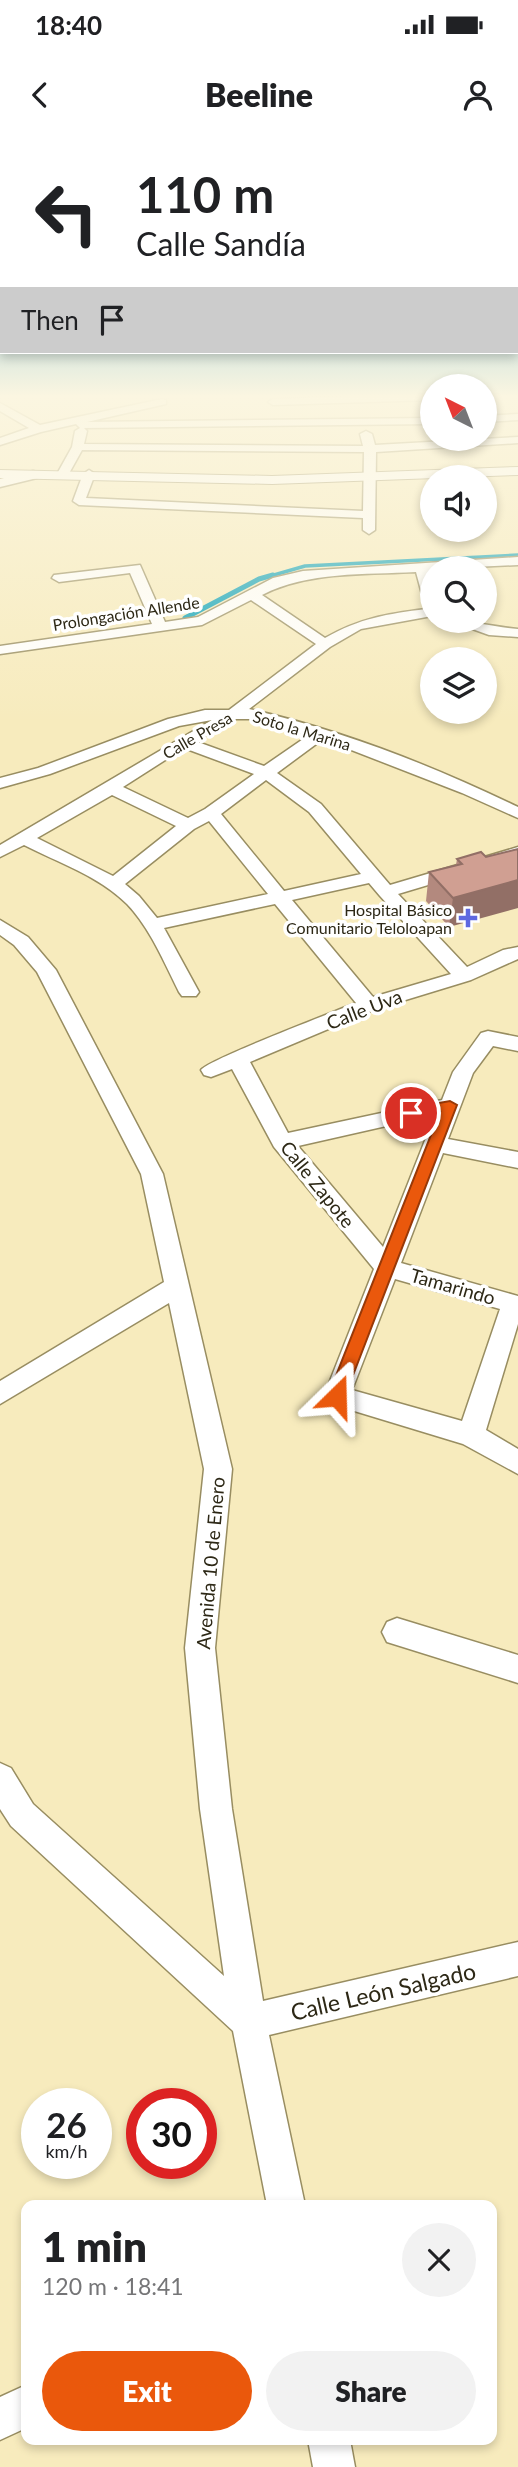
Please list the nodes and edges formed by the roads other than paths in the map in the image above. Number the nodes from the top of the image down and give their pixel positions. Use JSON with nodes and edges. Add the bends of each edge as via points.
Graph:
{"nodes":[{"id":1,"x":153,"y":505,"type":"edge"},
{"id":2,"x":368,"y":505,"type":"edge"},
{"id":3,"x":368,"y":515,"type":"junction"},
{"id":4,"x":369,"y":531,"type":"dead end"},
{"id":5,"x":518,"y":561,"type":"edge"},
{"id":6,"x":497,"y":562,"type":"edge"},
{"id":7,"x":420,"y":567,"type":"edge"},
{"id":8,"x":59,"y":578,"type":"dead end"},
{"id":9,"x":251,"y":594,"type":"junction"},
{"id":10,"x":420,"y":613,"type":"edge"},
{"id":11,"x":160,"y":626,"type":"junction"},
{"id":12,"x":497,"y":632,"type":"edge"},
{"id":13,"x":518,"y":633,"type":"edge"},
{"id":14,"x":325,"y":644,"type":"junction"},
{"id":15,"x":0,"y":650,"type":"edge"},
{"id":16,"x":235,"y":713,"type":"junction"},
{"id":17,"x":321,"y":733,"type":"junction"},
{"id":18,"x":182,"y":742,"type":"junction"},
{"id":19,"x":267,"y":774,"type":"junction"},
{"id":20,"x":0,"y":783,"type":"edge"},
{"id":21,"x":111,"y":788,"type":"junction"},
{"id":22,"x":211,"y":813,"type":"junction"},
{"id":23,"x":518,"y":813,"type":"edge"},
{"id":24,"x":188,"y":825,"type":"junction"},
{"id":25,"x":25,"y":839,"type":"junction"},
{"id":26,"x":0,"y":852,"type":"edge"},
{"id":27,"x":518,"y":852,"type":"edge"},
{"id":28,"x":373,"y":877,"type":"junction"},
{"id":29,"x":113,"y":885,"type":"junction"},
{"id":30,"x":386,"y":892,"type":"junction"},
{"id":31,"x":281,"y":897,"type":"junction"},
{"id":32,"x":153,"y":925,"type":"junction"},
{"id":33,"x":0,"y":926,"type":"edge"},
{"id":34,"x":518,"y":953,"type":"edge"},
{"id":35,"x":464,"y":976,"type":"junction"},
{"id":36,"x":189,"y":992,"type":"dead end"},
{"id":37,"x":369,"y":1005,"type":"junction"},
{"id":38,"x":518,"y":1044,"type":"edge"},
{"id":39,"x":237,"y":1058,"type":"junction"},
{"id":40,"x":211,"y":1070,"type":"dead end"},
{"id":41,"x":450,"y":1105,"type":"junction"},
{"id":42,"x":282,"y":1142,"type":"junction"},
{"id":43,"x":435,"y":1144,"type":"junction"},
{"id":44,"x":518,"y":1160,"type":"edge"},
{"id":45,"x":387,"y":1268,"type":"junction"},
{"id":46,"x":177,"y":1286,"type":"junction"},
{"id":47,"x":517,"y":1304,"type":"edge"},
{"id":48,"x":0,"y":1394,"type":"edge"},
{"id":49,"x":471,"y":1435,"type":"junction"},
{"id":50,"x":518,"y":1463,"type":"edge"},
{"id":51,"x":397,"y":1632,"type":"dead end"},
{"id":52,"x":518,"y":1669,"type":"edge"},
{"id":53,"x":0,"y":1779,"type":"edge"},
{"id":54,"x":518,"y":1959,"type":"edge"},
{"id":55,"x":249,"y":2022,"type":"junction"},
{"id":56,"x":285,"y":2200,"type":"edge"},
{"id":57,"x":21,"y":2408,"type":"edge"},
{"id":58,"x":0,"y":2419,"type":"edge"},
{"id":59,"x":330,"y":2445,"type":"edge"},
{"id":60,"x":334,"y":2467,"type":"edge"}],
"edges":[{"from":1,"to":3,"type":"street"},
{"from":2,"to":3,"type":"street"},
{"from":3,"to":4,"type":"street"},
{"from":5,"to":6,"type":"street","name":"Prolongación Allende"},
{"from":7,"to":9,"type":"street","name":"Prolongación Allende","via":[[303,575]]},
{"from":8,"to":11,"type":"street","via":[[135,568]]},
{"from":9,"to":11,"type":"street","name":"Prolongación Allende","via":[[202,621]]},
{"from":9,"to":14,"type":"street"},
{"from":10,"to":14,"type":"street","name":"Calle Presa","via":[[356,626]]},
{"from":11,"to":15,"type":"street","name":"Prolongación Allende"},
{"from":12,"to":13,"type":"street"},
{"from":14,"to":16,"type":"street","name":"Calle Presa"},
{"from":16,"to":17,"type":"street","name":"Soto la Marina"},
{"from":16,"to":18,"type":"street","name":"Calle Presa"},
{"from":16,"to":20,"type":"street","name":"Soto la Marina","via":[[174,722]]},
{"from":17,"to":19,"type":"street"},
{"from":17,"to":23,"type":"street","name":"Soto la Marina"},
{"from":18,"to":19,"type":"street"},
{"from":18,"to":21,"type":"street","name":"Calle Presa"},
{"from":19,"to":22,"type":"street"},
{"from":19,"to":28,"type":"street","via":[[315,808]]},
{"from":21,"to":24,"type":"street"},
{"from":21,"to":25,"type":"street","name":"Calle Presa"},
{"from":22,"to":24,"type":"street"},
{"from":22,"to":31,"type":"street"},
{"from":24,"to":29,"type":"street"},
{"from":25,"to":26,"type":"street","name":"Calle Presa"},
{"from":25,"to":29,"type":"street"},
{"from":27,"to":30,"type":"street"},
{"from":28,"to":30,"type":"street"},
{"from":28,"to":31,"type":"street"},
{"from":29,"to":32,"type":"street","via":[[132,899]]},
{"from":30,"to":35,"type":"street"},
{"from":31,"to":32,"type":"street"},
{"from":31,"to":37,"type":"street"},
{"from":32,"to":36,"type":"street"},
{"from":33,"to":46,"type":"street","name":"Avenida 10 de Enero","via":[[21,941],[46,970],[152,1174]]},
{"from":34,"to":35,"type":"street","name":"Calle Uva"},
{"from":35,"to":37,"type":"street","name":"Calle Uva"},
{"from":37,"to":39,"type":"street","name":"Calle Uva"},
{"from":38,"to":41,"type":"street","via":[[488,1038],[463,1072]]},
{"from":39,"to":40,"type":"street","name":"Calle Uva"},
{"from":39,"to":42,"type":"street","name":"Calle Zapote"},
{"from":41,"to":42,"type":"street"},
{"from":41,"to":43,"type":"street"},
{"from":42,"to":45,"type":"street","name":"Calle Zapote"},
{"from":43,"to":44,"type":"street"},
{"from":43,"to":45,"type":"street"},
{"from":45,"to":47,"type":"street","name":"Tamarindo"},
{"from":45,"to":49,"type":"street","via":[[337,1396]]},
{"from":46,"to":48,"type":"street"},
{"from":46,"to":55,"type":"street","name":"Avenida 10 de Enero","via":[[218,1469],[200,1648],[216,1809]]},
{"from":47,"to":49,"type":"street"},
{"from":49,"to":50,"type":"street"},
{"from":51,"to":52,"type":"street"},
{"from":53,"to":55,"type":"street","via":[[22,1815]]},
{"from":54,"to":55,"type":"street","name":"Calle León Salgado"},
{"from":55,"to":56,"type":"street","name":"Avenida 10 de Enero"},
{"from":57,"to":58,"type":"street"},
{"from":59,"to":60,"type":"street"}]}
